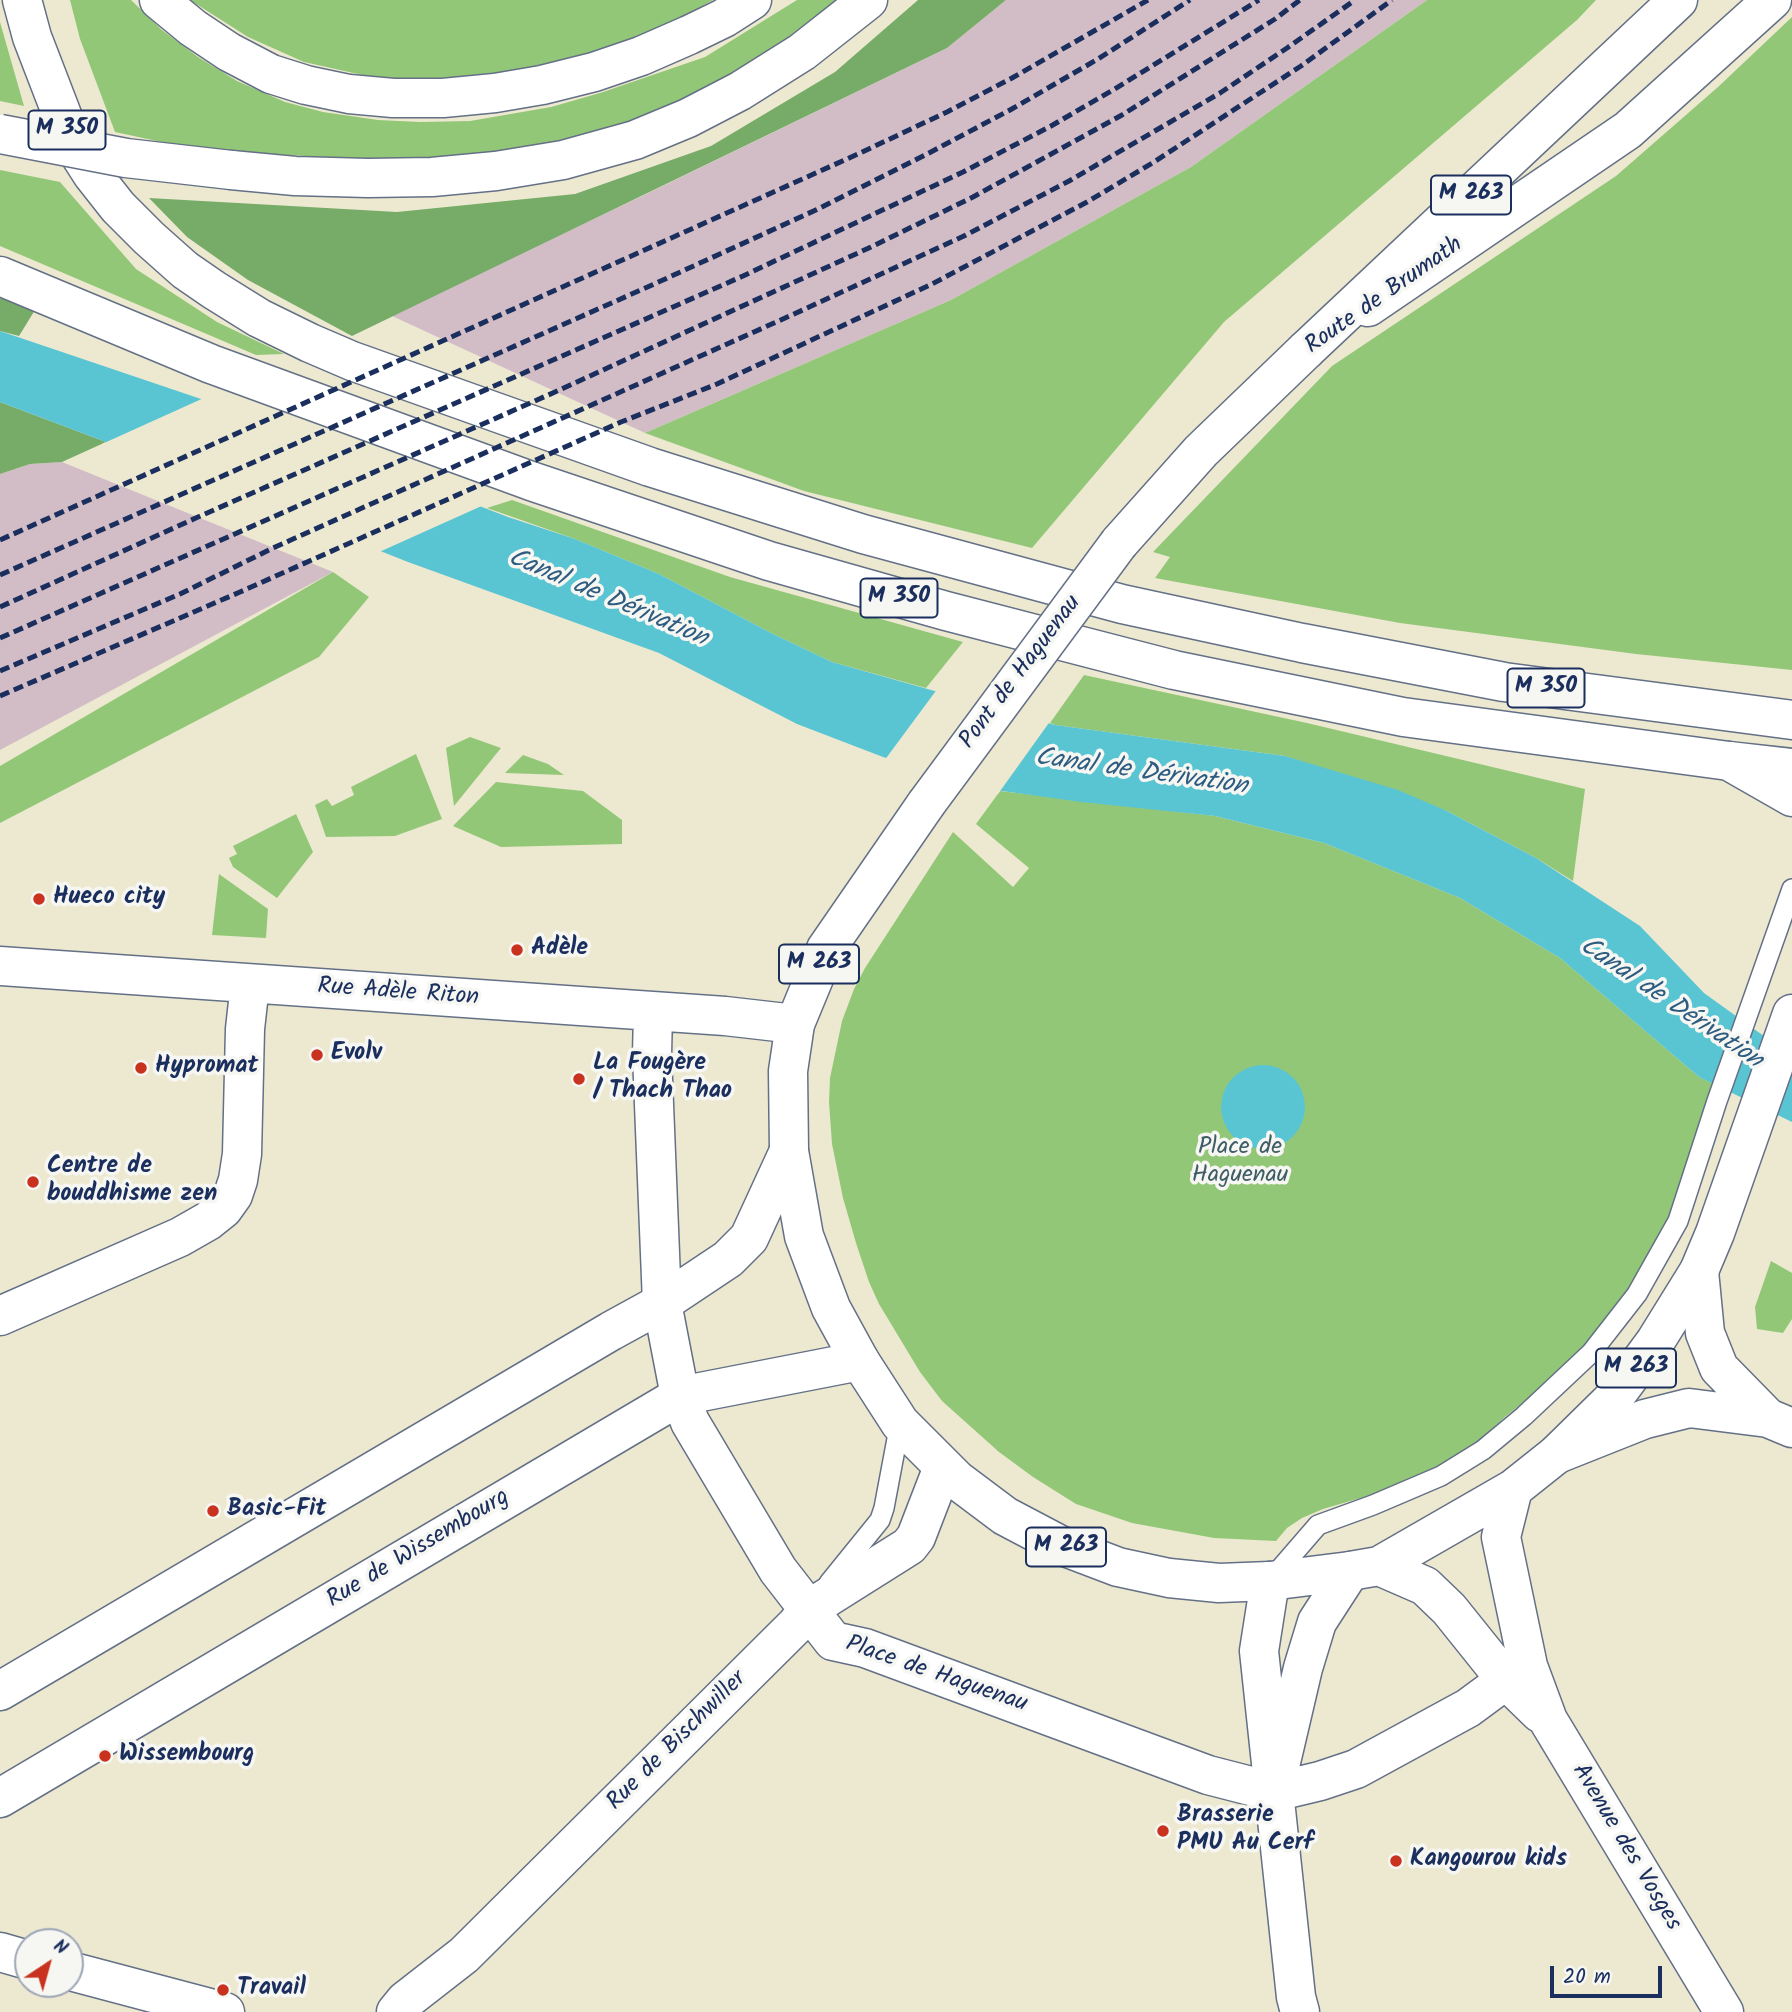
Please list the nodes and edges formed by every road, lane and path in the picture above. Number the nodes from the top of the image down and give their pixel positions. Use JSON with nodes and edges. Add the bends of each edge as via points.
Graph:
{"nodes":[{"id":1,"x":22,"y":0,"type":"edge"},
{"id":2,"x":159,"y":0,"type":"edge"},
{"id":3,"x":752,"y":0,"type":"edge"},
{"id":4,"x":868,"y":0,"type":"edge"},
{"id":5,"x":1678,"y":0,"type":"edge"},
{"id":6,"x":1772,"y":0,"type":"edge"},
{"id":7,"x":0,"y":134,"type":"edge"},
{"id":8,"x":0,"y":276,"type":"edge"},
{"id":9,"x":0,"y":286,"type":"edge"},
{"id":10,"x":99,"y":318,"type":"junction"},
{"id":11,"x":1306,"y":349,"type":"junction"},
{"id":12,"x":1119,"y":542,"type":"joint"},
{"id":13,"x":1792,"y":720,"type":"edge"},
{"id":14,"x":1729,"y":761,"type":"junction"},
{"id":15,"x":1792,"y":768,"type":"edge"},
{"id":16,"x":1792,"y":797,"type":"edge"},
{"id":17,"x":1792,"y":889,"type":"edge"},
{"id":18,"x":0,"y":966,"type":"edge"},
{"id":19,"x":250,"y":984,"type":"junction"},
{"id":20,"x":653,"y":1012,"type":"junction"},
{"id":21,"x":1792,"y":1014,"type":"edge"},
{"id":22,"x":795,"y":1024,"type":"junction"},
{"id":23,"x":789,"y":1151,"type":"junction"},
{"id":24,"x":1699,"y":1271,"type":"junction"},
{"id":25,"x":662,"y":1303,"type":"junction"},
{"id":26,"x":0,"y":1316,"type":"edge"},
{"id":27,"x":860,"y":1361,"type":"junction"},
{"id":28,"x":680,"y":1396,"type":"junction"},
{"id":29,"x":901,"y":1423,"type":"junction"},
{"id":30,"x":1780,"y":1423,"type":"edge"},
{"id":31,"x":1557,"y":1454,"type":"junction"},
{"id":32,"x":943,"y":1467,"type":"junction"},
{"id":33,"x":1513,"y":1489,"type":"junction"},
{"id":34,"x":1364,"y":1569,"type":"junction"},
{"id":35,"x":1270,"y":1581,"type":"junction"},
{"id":36,"x":809,"y":1609,"type":"junction"},
{"id":37,"x":1506,"y":1680,"type":"junction"},
{"id":38,"x":0,"y":1691,"type":"edge"},
{"id":39,"x":1548,"y":1720,"type":"junction"},
{"id":40,"x":1274,"y":1791,"type":"junction"},
{"id":41,"x":0,"y":1798,"type":"edge"},
{"id":42,"x":84,"y":1975,"type":"edge"},
{"id":43,"x":1297,"y":2007,"type":"edge"},
{"id":44,"x":225,"y":2012,"type":"edge"},
{"id":45,"x":396,"y":2012,"type":"edge"},
{"id":46,"x":1724,"y":2012,"type":"edge"}],
"edges":[{"from":1,"to":13,"type":"main road","number":"M 350","via":[[74,146],[117,207],[185,270],[214,290],[259,318],[352,361],[650,467],[863,534],[1122,604],[1504,682]]},
{"from":2,"to":3,"type":"main road","via":[[192,28],[271,74],[349,93],[443,98],[542,85],[594,72],[689,35]]},
{"from":4,"to":7,"type":"main road","bridge":true,"via":[[802,52],[688,118],[635,140],[563,160],[496,171],[432,177],[295,176],[126,158]]},
{"from":5,"to":11,"type":"main road","number":"M 263"},
{"from":6,"to":11,"type":"main road","name":"Route de Brumath","number":"M 263","via":[[1628,130]]},
{"from":8,"to":10,"type":"main road","number":"M 350"},
{"from":9,"to":10,"type":"main road","number":"M 350"},
{"from":10,"to":14,"type":"main road","number":"M 350","via":[[531,481],[769,561],[946,611],[1174,670],[1402,717]]},
{"from":11,"to":12,"type":"main road","name":"Route de Brumath","number":"M 263","via":[[1201,451]]},
{"from":12,"to":22,"type":"main road","name":"Pont de Haguenau","number":"M 263","bridge":true,"via":[[926,804],[826,949]]},
{"from":14,"to":15,"type":"main road","number":"M 350"},
{"from":14,"to":16,"type":"main road"},
{"from":17,"to":35,"type":"lane","via":[[1678,1221],[1637,1294],[1591,1353],[1483,1450],[1441,1476],[1318,1525]]},
{"from":18,"to":19,"type":"main road","name":"Rue Adèle Riton"},
{"from":19,"to":20,"type":"main road","name":"Rue Adèle Riton"},
{"from":19,"to":26,"type":"main road","via":[[242,1154],[236,1187],[223,1209],[180,1237]]},
{"from":20,"to":22,"type":"main road","name":"Rue Adèle Riton"},
{"from":20,"to":25,"type":"main road","name":"Place de Haguenau"},
{"from":21,"to":24,"type":"main road","number":"M 263"},
{"from":22,"to":23,"type":"main road","number":"M 263","via":[[788,1071]]},
{"from":23,"to":25,"type":"main road","via":[[749,1238],[727,1259]]},
{"from":23,"to":27,"type":"main road","number":"M 263","via":[[804,1236],[831,1308]]},
{"from":24,"to":30,"type":"main road","via":[[1705,1333],[1719,1368]]},
{"from":24,"to":31,"type":"main road","number":"M 263","via":[[1613,1399]]},
{"from":25,"to":28,"type":"main road","name":"Place de Haguenau"},
{"from":25,"to":38,"type":"main road"},
{"from":27,"to":28,"type":"main road","name":"Rue de Wissembourg"},
{"from":27,"to":29,"type":"main road","number":"M 263"},
{"from":28,"to":36,"type":"main road","name":"Place de Haguenau","via":[[690,1422],[778,1570]]},
{"from":28,"to":41,"type":"main road","name":"Rue de Wissembourg"},
{"from":29,"to":32,"type":"main road","number":"M 263"},
{"from":29,"to":36,"type":"lane","via":[[880,1520]]},
{"from":30,"to":31,"type":"main road","via":[[1689,1408],[1645,1419]]},
{"from":31,"to":33,"type":"main road","number":"M 263"},
{"from":32,"to":35,"type":"main road","number":"M 263","via":[[1005,1516],[1060,1545],[1118,1567],[1202,1582]]},
{"from":32,"to":36,"type":"main road","name":"Rue de Bischwiller","via":[[909,1546]]},
{"from":33,"to":34,"type":"main road","number":"M 263"},
{"from":33,"to":39,"type":"main road","name":"Avenue des Vosges","via":[[1501,1537],[1528,1666]]},
{"from":34,"to":35,"type":"main road","number":"M 263"},
{"from":34,"to":37,"type":"main road","name":"Avenue des Vosges","via":[[1425,1586],[1450,1609]]},
{"from":34,"to":40,"type":"main road","via":[[1317,1622]]},
{"from":35,"to":40,"type":"main road","via":[[1259,1651]]},
{"from":36,"to":40,"type":"main road","name":"Place de Haguenau","via":[[833,1641],[865,1647],[1208,1774]]},
{"from":36,"to":45,"type":"main road","name":"Rue de Bischwiller","via":[[464,1955]]},
{"from":37,"to":39,"type":"main road","name":"Avenue des Vosges"},
{"from":37,"to":40,"type":"main road","name":"Place de Haguenau","via":[[1468,1709],[1356,1769]]},
{"from":39,"to":46,"type":"main road","name":"Avenue des Vosges"},
{"from":40,"to":43,"type":"main road"},
{"from":42,"to":44,"type":"main road"}]}
